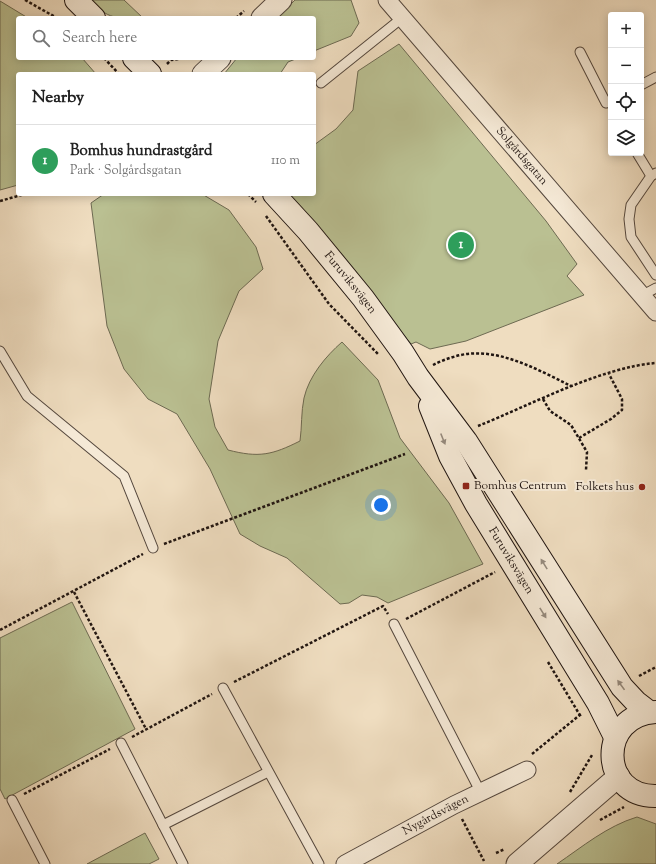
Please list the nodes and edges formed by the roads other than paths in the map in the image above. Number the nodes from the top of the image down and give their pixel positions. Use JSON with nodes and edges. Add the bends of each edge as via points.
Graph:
{"nodes":[{"id":1,"x":76,"y":0,"type":"edge"},
{"id":2,"x":281,"y":0,"type":"edge"},
{"id":3,"x":386,"y":0,"type":"edge"},
{"id":4,"x":92,"y":16,"type":"edge"},
{"id":5,"x":264,"y":16,"type":"edge"},
{"id":6,"x":402,"y":18,"type":"junction"},
{"id":7,"x":580,"y":52,"type":"dead end"},
{"id":8,"x":137,"y":60,"type":"edge"},
{"id":9,"x":218,"y":60,"type":"edge"},
{"id":10,"x":156,"y":72,"type":"edge"},
{"id":11,"x":205,"y":72,"type":"edge"},
{"id":12,"x":656,"y":77,"type":"edge"},
{"id":13,"x":321,"y":83,"type":"dead end"},
{"id":14,"x":643,"y":84,"type":"edge"},
{"id":15,"x":608,"y":102,"type":"edge"},
{"id":16,"x":639,"y":156,"type":"edge"},
{"id":17,"x":653,"y":175,"type":"edge"},
{"id":18,"x":265,"y":202,"type":"edge"},
{"id":19,"x":656,"y":275,"type":"edge"},
{"id":20,"x":656,"y":288,"type":"edge"},
{"id":21,"x":641,"y":296,"type":"junction"},
{"id":22,"x":656,"y":312,"type":"edge"},
{"id":23,"x":0,"y":351,"type":"edge"},
{"id":24,"x":422,"y":373,"type":"junction"},
{"id":25,"x":152,"y":548,"type":"road end"},
{"id":26,"x":394,"y":624,"type":"road end"},
{"id":27,"x":223,"y":688,"type":"road end"},
{"id":28,"x":652,"y":712,"type":"edge"},
{"id":29,"x":616,"y":738,"type":"junction"},
{"id":30,"x":121,"y":743,"type":"road end"},
{"id":31,"x":527,"y":770,"type":"road end"},
{"id":32,"x":268,"y":772,"type":"junction"},
{"id":33,"x":627,"y":791,"type":"junction"},
{"id":34,"x":481,"y":793,"type":"junction"},
{"id":35,"x":655,"y":797,"type":"edge"},
{"id":36,"x":12,"y":800,"type":"road end"},
{"id":37,"x":163,"y":825,"type":"junction"},
{"id":38,"x":513,"y":855,"type":"edge"},
{"id":39,"x":45,"y":864,"type":"edge"},
{"id":40,"x":183,"y":864,"type":"edge"},
{"id":41,"x":319,"y":864,"type":"edge"},
{"id":42,"x":345,"y":864,"type":"edge"}],
"edges":[{"from":1,"to":4,"type":"main road"},
{"from":2,"to":5,"type":"street"},
{"from":3,"to":6,"type":"street","name":"Solgårdsgatan"},
{"from":6,"to":13,"type":"lane"},
{"from":6,"to":21,"type":"street","name":"Solgårdsgatan"},
{"from":7,"to":15,"type":"lane"},
{"from":8,"to":10,"type":"main road"},
{"from":9,"to":11,"type":"street"},
{"from":12,"to":14,"type":"lane"},
{"from":16,"to":17,"type":"lane"},
{"from":17,"to":19,"type":"lane","via":[[630,205],[629,219],[631,237]]},
{"from":18,"to":24,"type":"main road","name":"Furuviksvägen","via":[[308,231],[359,292],[403,353]]},
{"from":20,"to":21,"type":"lane"},
{"from":21,"to":22,"type":"street","name":"Solgårdsgatan"},
{"from":23,"to":25,"type":"lane","via":[[27,396],[124,476]]},
{"from":28,"to":24,"type":"main road","name":"Furuviksvägen","one_way":true,"via":[[636,702],[622,687]]},
{"from":24,"to":29,"type":"main road","name":"Furuviksvägen","one_way":true,"via":[[450,456],[476,504],[598,703]]},
{"from":26,"to":34,"type":"lane"},
{"from":27,"to":32,"type":"lane"},
{"from":28,"to":29,"type":"main road","via":[[631,719],[622,727]]},
{"from":29,"to":33,"type":"main road","via":[[612,758]]},
{"from":30,"to":37,"type":"lane"},
{"from":31,"to":34,"type":"street","name":"Nygårdsvägen"},
{"from":32,"to":37,"type":"lane"},
{"from":32,"to":41,"type":"lane"},
{"from":33,"to":35,"type":"main road"},
{"from":33,"to":38,"type":"street","via":[[570,819]]},
{"from":34,"to":42,"type":"street","name":"Nygårdsvägen"},
{"from":36,"to":39,"type":"lane"},
{"from":37,"to":40,"type":"lane"}]}
